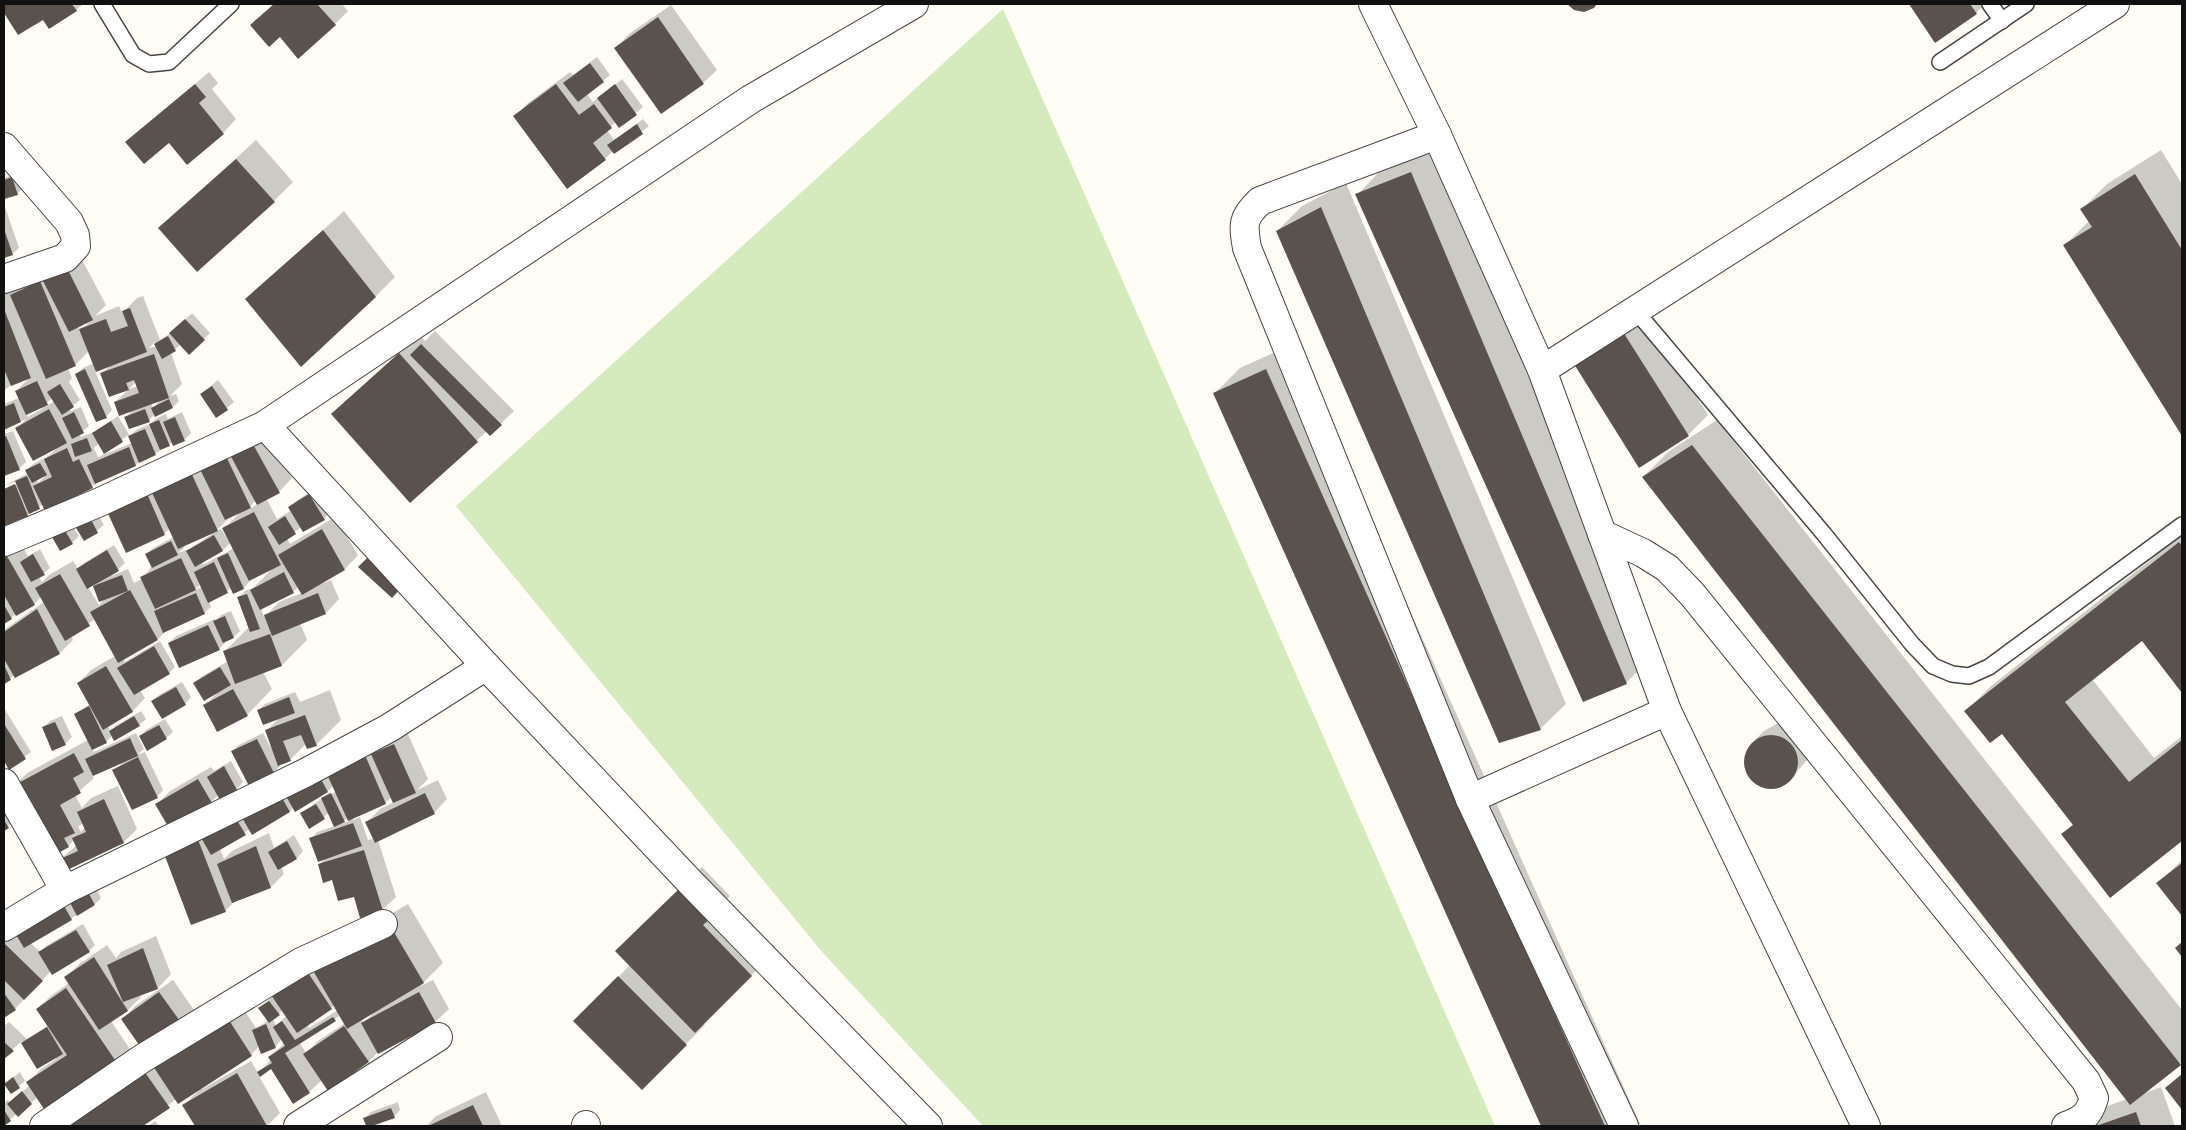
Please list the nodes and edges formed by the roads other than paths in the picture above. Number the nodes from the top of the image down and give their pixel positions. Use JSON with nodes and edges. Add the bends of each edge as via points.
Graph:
{"nodes":[{"id":1,"x":102,"y":4,"type":"edge"},
{"id":2,"x":231,"y":4,"type":"edge"},
{"id":3,"x":914,"y":4,"type":"edge"},
{"id":4,"x":1373,"y":4,"type":"edge"},
{"id":5,"x":1990,"y":4,"type":"edge"},
{"id":6,"x":2026,"y":4,"type":"edge"},
{"id":7,"x":2115,"y":4,"type":"edge"},
{"id":8,"x":2002,"y":21,"type":"junction"},
{"id":9,"x":1940,"y":62,"type":"dead end"},
{"id":10,"x":1437,"y":136,"type":"junction"},
{"id":11,"x":4,"y":147,"type":"edge"},
{"id":12,"x":4,"y":279,"type":"edge"},
{"id":13,"x":1635,"y":310,"type":"junction"},
{"id":14,"x":1542,"y":370,"type":"junction"},
{"id":15,"x":265,"y":426,"type":"junction"},
{"id":16,"x":2182,"y":525,"type":"edge"},
{"id":17,"x":1602,"y":534,"type":"junction"},
{"id":18,"x":4,"y":542,"type":"edge"},
{"id":19,"x":486,"y":666,"type":"junction"},
{"id":20,"x":1667,"y":712,"type":"junction"},
{"id":21,"x":4,"y":783,"type":"edge"},
{"id":22,"x":1470,"y":799,"type":"junction"},
{"id":23,"x":65,"y":890,"type":"junction"},
{"id":24,"x":383,"y":924,"type":"dead end"},
{"id":25,"x":4,"y":927,"type":"edge"},
{"id":26,"x":438,"y":1037,"type":"dead end"},
{"id":27,"x":44,"y":1126,"type":"edge"},
{"id":28,"x":298,"y":1126,"type":"edge"},
{"id":29,"x":928,"y":1126,"type":"edge"},
{"id":30,"x":1624,"y":1126,"type":"edge"},
{"id":31,"x":1866,"y":1126,"type":"edge"},
{"id":32,"x":2066,"y":1126,"type":"edge"}],
"edges":[{"from":1,"to":2,"type":"lane","via":[[134,54],[150,64],[169,62]]},
{"from":3,"to":15,"type":"street","via":[[751,99]]},
{"from":4,"to":10,"type":"street"},
{"from":5,"to":8,"type":"lane"},
{"from":6,"to":8,"type":"lane"},
{"from":7,"to":13,"type":"street"},
{"from":8,"to":9,"type":"lane"},
{"from":10,"to":14,"type":"street"},
{"from":10,"to":22,"type":"street","via":[[1260,201],[1248,213],[1244,230],[1247,248]]},
{"from":11,"to":12,"type":"street","via":[[69,222],[76,235],[76,246],[65,258]]},
{"from":13,"to":14,"type":"street"},
{"from":13,"to":16,"type":"lane","via":[[1912,644],[1933,666],[1952,674],[1969,676],[1989,667]]},
{"from":14,"to":17,"type":"street"},
{"from":15,"to":18,"type":"street"},
{"from":15,"to":19,"type":"street"},
{"from":17,"to":20,"type":"street"},
{"from":17,"to":32,"type":"street","via":[[1667,568],[1692,594],[2086,1081],[2094,1098],[2090,1111]]},
{"from":19,"to":23,"type":"street","via":[[389,728]]},
{"from":19,"to":29,"type":"street","via":[[691,883]]},
{"from":20,"to":22,"type":"street"},
{"from":20,"to":31,"type":"street"},
{"from":21,"to":23,"type":"street"},
{"from":22,"to":30,"type":"street"},
{"from":23,"to":25,"type":"street"},
{"from":24,"to":27,"type":"street","via":[[301,962],[143,1058]]},
{"from":26,"to":28,"type":"street"}]}
